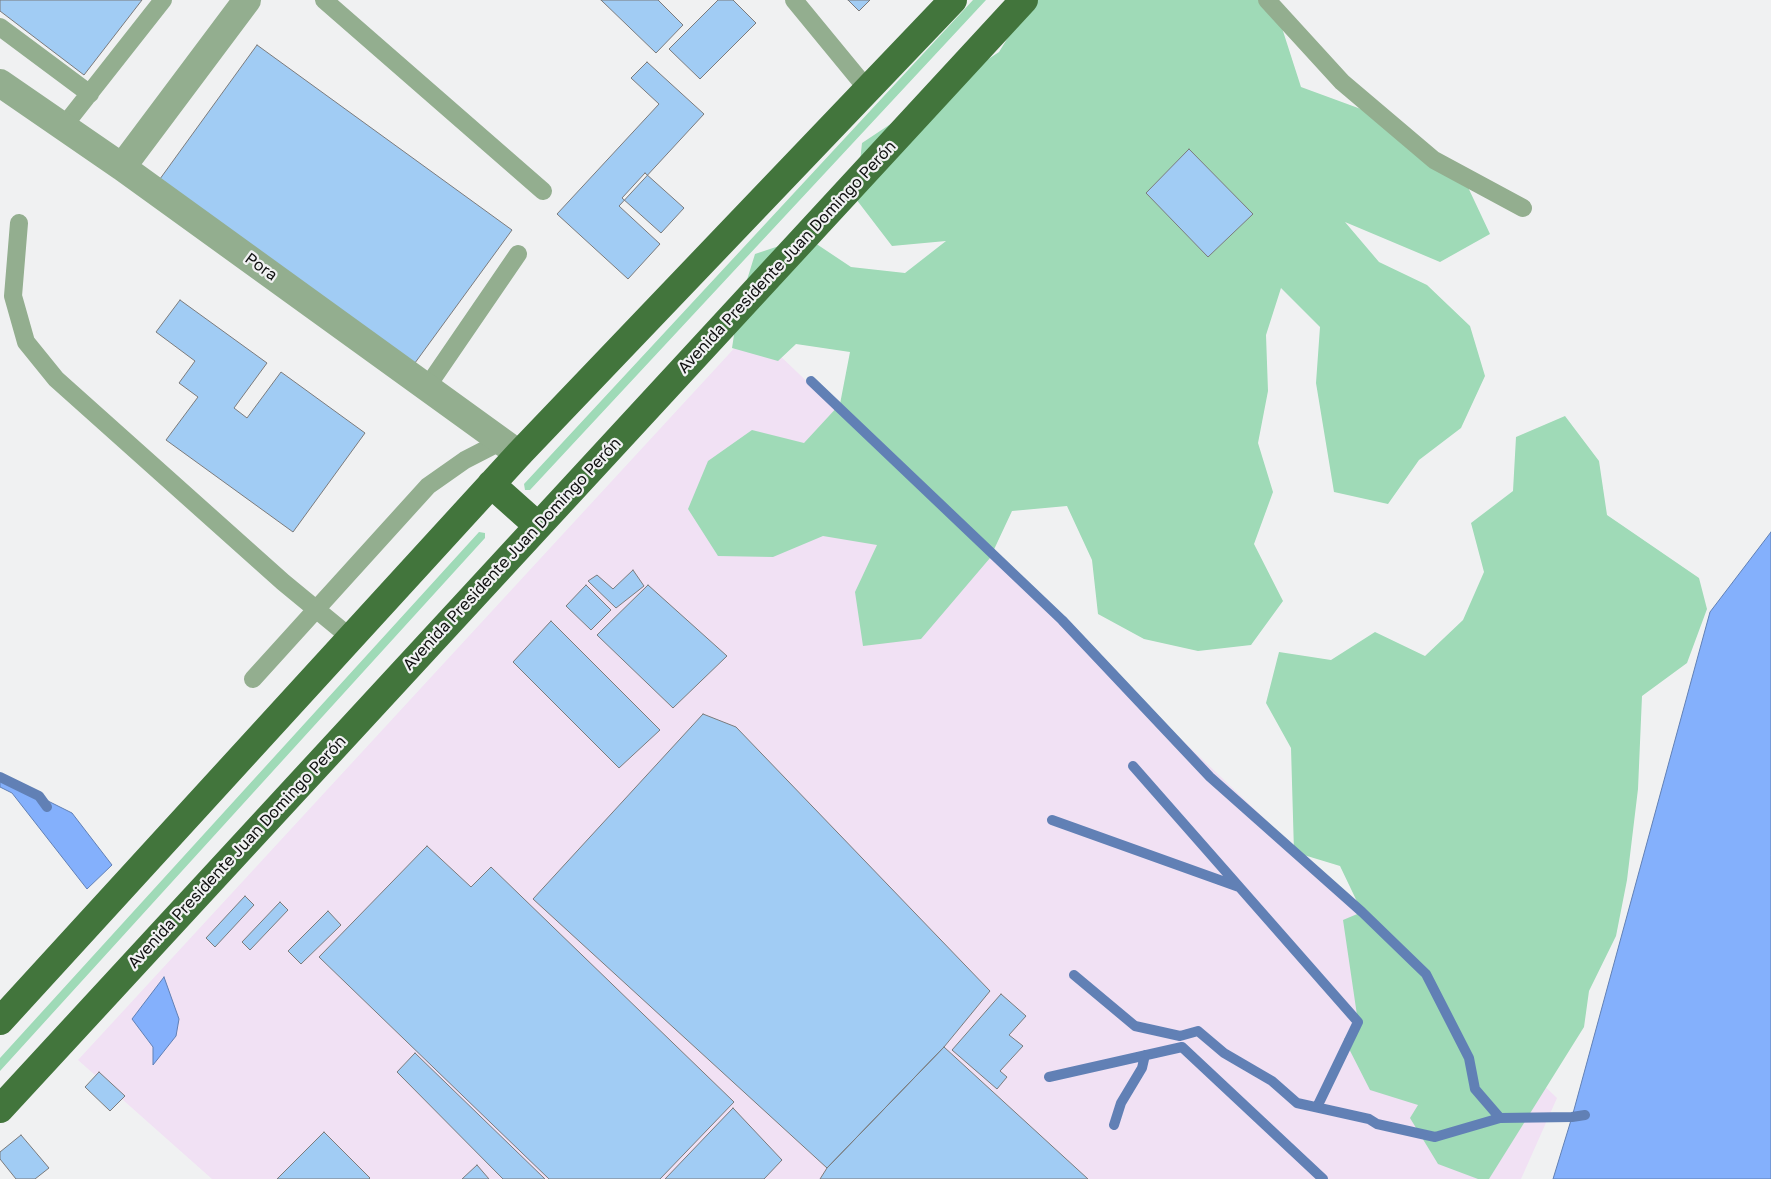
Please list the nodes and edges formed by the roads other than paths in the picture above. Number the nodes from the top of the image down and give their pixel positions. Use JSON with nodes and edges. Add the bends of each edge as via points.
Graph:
{"nodes":[{"id":1,"x":163,"y":0,"type":"edge"},
{"id":2,"x":247,"y":0,"type":"edge"},
{"id":3,"x":324,"y":0,"type":"edge"},
{"id":4,"x":794,"y":0,"type":"edge"},
{"id":5,"x":953,"y":0,"type":"edge"},
{"id":6,"x":1024,"y":0,"type":"edge"},
{"id":7,"x":1267,"y":0,"type":"edge"},
{"id":8,"x":0,"y":27,"type":"edge"},
{"id":9,"x":0,"y":84,"type":"edge"},
{"id":10,"x":868,"y":90,"type":"junction"},
{"id":11,"x":90,"y":94,"type":"junction"},
{"id":12,"x":63,"y":127,"type":"junction"},
{"id":13,"x":122,"y":167,"type":"junction"},
{"id":14,"x":543,"y":191,"type":"dead end"},
{"id":15,"x":1523,"y":208,"type":"dead end"},
{"id":16,"x":19,"y":223,"type":"dead end"},
{"id":17,"x":518,"y":254,"type":"dead end"},
{"id":18,"x":427,"y":387,"type":"junction"},
{"id":19,"x":510,"y":447,"type":"junction"},
{"id":20,"x":491,"y":484,"type":"junction"},
{"id":21,"x":538,"y":526,"type":"junction"},
{"id":22,"x":316,"y":609,"type":"junction"},
{"id":23,"x":350,"y":638,"type":"junction"},
{"id":24,"x":252,"y":679,"type":"dead end"},
{"id":25,"x":0,"y":1021,"type":"edge"},
{"id":26,"x":0,"y":1109,"type":"edge"}],
"edges":[{"from":1,"to":11,"type":"lane"},
{"from":2,"to":13,"type":"street"},
{"from":3,"to":14,"type":"lane"},
{"from":4,"to":10,"type":"lane"},
{"from":5,"to":10,"type":"main road"},
{"from":6,"to":21,"type":"main road","name":"Avenida Presidente Juan Domingo Perón"},
{"from":7,"to":15,"type":"lane","via":[[1342,82],[1434,160]]},
{"from":8,"to":11,"type":"lane"},
{"from":9,"to":12,"type":"street","name":"Pora"},
{"from":10,"to":19,"type":"main road"},
{"from":11,"to":12,"type":"lane"},
{"from":12,"to":13,"type":"street","name":"Pora"},
{"from":13,"to":18,"type":"street","name":"Pora"},
{"from":16,"to":22,"type":"lane","via":[[13,296],[26,342],[56,379]]},
{"from":17,"to":18,"type":"lane"},
{"from":18,"to":19,"type":"street","name":"Pora"},
{"from":19,"to":20,"type":"main road"},
{"from":19,"to":22,"type":"lane","via":[[465,460],[428,486]]},
{"from":20,"to":21,"type":"main road"},
{"from":20,"to":23,"type":"main road"},
{"from":21,"to":26,"type":"main road","name":"Avenida Presidente Juan Domingo Perón"},
{"from":22,"to":23,"type":"lane"},
{"from":22,"to":24,"type":"lane"},
{"from":23,"to":25,"type":"main road"}]}
